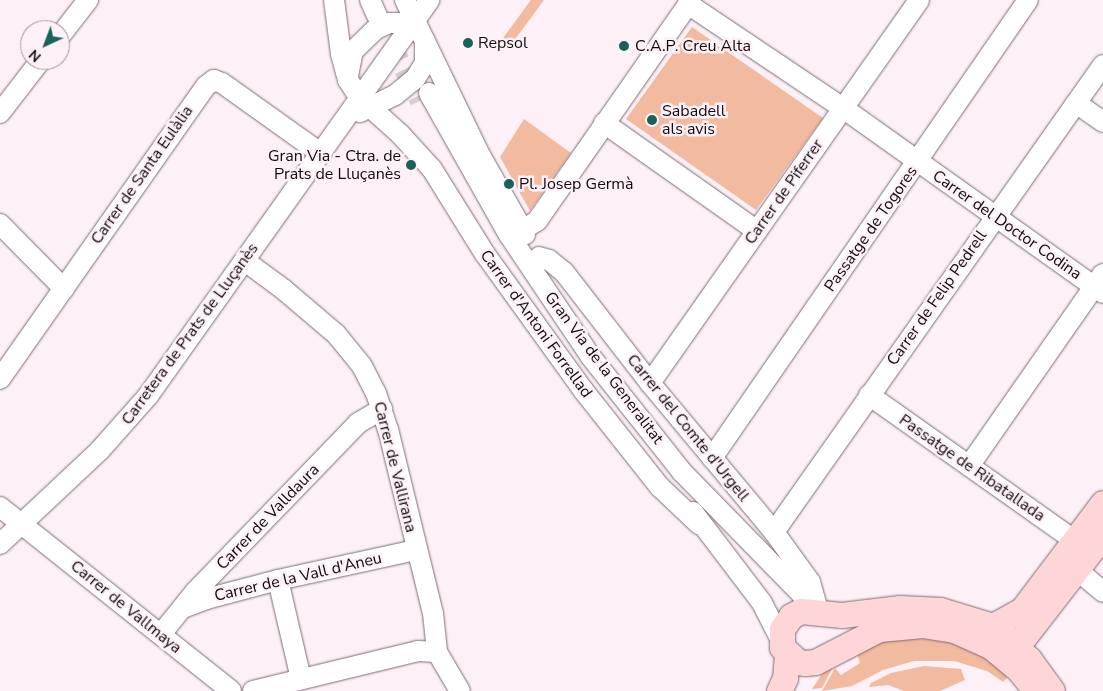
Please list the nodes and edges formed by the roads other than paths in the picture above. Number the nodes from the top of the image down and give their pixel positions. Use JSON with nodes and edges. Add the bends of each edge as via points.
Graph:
{"nodes":[{"id":1,"x":88,"y":0,"type":"edge"},
{"id":2,"x":334,"y":0,"type":"edge"},
{"id":3,"x":405,"y":0,"type":"edge"},
{"id":4,"x":428,"y":0,"type":"edge"},
{"id":5,"x":433,"y":0,"type":"edge"},
{"id":6,"x":918,"y":0,"type":"edge"},
{"id":7,"x":1028,"y":0,"type":"edge"},
{"id":8,"x":690,"y":2,"type":"edge"},
{"id":9,"x":70,"y":23,"type":"edge"},
{"id":10,"x":417,"y":27,"type":"junction"},
{"id":11,"x":1103,"y":65,"type":"edge"},
{"id":12,"x":33,"y":70,"type":"edge"},
{"id":13,"x":365,"y":101,"type":"junction"},
{"id":14,"x":1076,"y":103,"type":"junction"},
{"id":15,"x":843,"y":108,"type":"junction"},
{"id":16,"x":0,"y":113,"type":"edge"},
{"id":17,"x":604,"y":122,"type":"junction"},
{"id":18,"x":1103,"y":122,"type":"edge"},
{"id":19,"x":338,"y":127,"type":"junction"},
{"id":20,"x":320,"y":154,"type":"junction"},
{"id":21,"x":918,"y":162,"type":"junction"},
{"id":22,"x":994,"y":216,"type":"junction"},
{"id":23,"x":0,"y":224,"type":"edge"},
{"id":24,"x":522,"y":230,"type":"junction"},
{"id":25,"x":757,"y":230,"type":"junction"},
{"id":26,"x":539,"y":257,"type":"junction"},
{"id":27,"x":244,"y":261,"type":"junction"},
{"id":28,"x":1100,"y":285,"type":"edge"},
{"id":29,"x":64,"y":289,"type":"junction"},
{"id":30,"x":0,"y":379,"type":"edge"},
{"id":31,"x":650,"y":383,"type":"junction"},
{"id":32,"x":869,"y":395,"type":"junction"},
{"id":33,"x":382,"y":409,"type":"junction"},
{"id":34,"x":712,"y":458,"type":"junction"},
{"id":35,"x":969,"y":466,"type":"junction"},
{"id":36,"x":1103,"y":503,"type":"edge"},
{"id":37,"x":0,"y":507,"type":"edge"},
{"id":38,"x":718,"y":510,"type":"junction"},
{"id":39,"x":21,"y":524,"type":"junction"},
{"id":40,"x":699,"y":524,"type":"junction"},
{"id":41,"x":774,"y":532,"type":"junction"},
{"id":42,"x":1103,"y":535,"type":"edge"},
{"id":43,"x":1075,"y":541,"type":"junction"},
{"id":44,"x":0,"y":544,"type":"edge"},
{"id":45,"x":416,"y":550,"type":"junction"},
{"id":46,"x":1077,"y":570,"type":"junction"},
{"id":47,"x":278,"y":580,"type":"junction"},
{"id":48,"x":1103,"y":592,"type":"edge"},
{"id":49,"x":181,"y":609,"type":"junction"},
{"id":50,"x":819,"y":612,"type":"junction"},
{"id":51,"x":161,"y":634,"type":"junction"},
{"id":52,"x":992,"y":636,"type":"junction"},
{"id":53,"x":784,"y":646,"type":"junction"},
{"id":54,"x":1017,"y":646,"type":"junction"},
{"id":55,"x":437,"y":652,"type":"junction"},
{"id":56,"x":819,"y":660,"type":"junction"},
{"id":57,"x":301,"y":679,"type":"junction"},
{"id":58,"x":231,"y":691,"type":"edge"},
{"id":59,"x":253,"y":691,"type":"edge"},
{"id":60,"x":460,"y":691,"type":"edge"},
{"id":61,"x":779,"y":691,"type":"edge"},
{"id":62,"x":796,"y":691,"type":"edge"},
{"id":63,"x":1036,"y":691,"type":"edge"},
{"id":64,"x":1052,"y":691,"type":"edge"}],
"edges":[{"from":1,"to":9,"type":"street"},
{"from":2,"to":13,"type":"street","name":"Carrer d'Antoni Forrellad","via":[[338,40]]},
{"from":3,"to":10,"type":"street","name":"Carrer del Comte d'Urgell"},
{"from":4,"to":10,"type":"street","name":"Carretera de Prats de Lluçanès"},
{"from":5,"to":10,"type":"street","name":"Carretera de Prats de Lluçanès"},
{"from":6,"to":15,"type":"street","name":"Carrer de Piferrer"},
{"from":7,"to":21,"type":"street","name":"Passatge de Togores"},
{"from":8,"to":15,"type":"street","name":"Carrer del Doctor Codina"},
{"from":8,"to":17,"type":"street"},
{"from":10,"to":13,"type":"street","name":"Carretera de Prats de Lluçanès"},
{"from":10,"to":13,"type":"street","name":"Carretera de Prats de Lluçanès","via":[[426,63],[415,79]]},
{"from":10,"to":13,"type":"street","name":"Carretera de Prats de Lluçanès","via":[[389,23],[368,35],[351,56]]},
{"from":10,"to":24,"type":"street","name":"Carrer del Comte d'Urgell","via":[[480,157]]},
{"from":11,"to":14,"type":"street","name":"Carrer de Felip Pedrell"},
{"from":12,"to":16,"type":"street"},
{"from":13,"to":19,"type":"street","name":"Carretera de Prats de Lluçanès"},
{"from":13,"to":19,"type":"street","name":"Carretera de Prats de Lluçanès","via":[[351,97]]},
{"from":13,"to":40,"type":"street","name":"Carrer d'Antoni Forrellad","via":[[432,169],[491,262],[583,390],[660,487]]},
{"from":14,"to":18,"type":"street"},
{"from":14,"to":22,"type":"street","name":"Carrer de Felip Pedrell"},
{"from":15,"to":21,"type":"street","name":"Carrer del Doctor Codina"},
{"from":15,"to":25,"type":"street","name":"Carrer de Piferrer"},
{"from":17,"to":24,"type":"street","via":[[537,221]]},
{"from":17,"to":25,"type":"street"},
{"from":19,"to":20,"type":"street","name":"Carretera de Prats de Lluçanès"},
{"from":20,"to":27,"type":"street","name":"Carretera de Prats de Lluçanès"},
{"from":20,"to":29,"type":"street","name":"Carrer de Santa Eulàlia","via":[[214,80],[198,95]]},
{"from":21,"to":22,"type":"street","name":"Carrer del Doctor Codina"},
{"from":21,"to":34,"type":"street","name":"Passatge de Togores"},
{"from":22,"to":28,"type":"street","name":"Carrer del Doctor Codina"},
{"from":22,"to":32,"type":"street","name":"Carrer de Felip Pedrell"},
{"from":23,"to":29,"type":"street"},
{"from":24,"to":26,"type":"street","name":"Carrer del Comte d'Urgell"},
{"from":25,"to":31,"type":"street","name":"Carrer de Piferrer"},
{"from":26,"to":31,"type":"street","name":"Carrer del Comte d'Urgell","via":[[549,260],[564,272]]},
{"from":26,"to":38,"type":"street","name":"Carrer del Comte d'Urgell","via":[[610,363],[704,486]]},
{"from":27,"to":33,"type":"street","name":"Carrer de Vallirana","via":[[336,334],[362,366]]},
{"from":27,"to":39,"type":"street","name":"Carretera de Prats de Lluçanès","via":[[135,412]]},
{"from":28,"to":35,"type":"street"},
{"from":29,"to":30,"type":"street","name":"Carrer de Santa Eulàlia"},
{"from":31,"to":34,"type":"street","name":"Carrer del Comte d'Urgell"},
{"from":32,"to":35,"type":"street","name":"Passatge de Ribatallada"},
{"from":32,"to":41,"type":"street","name":"Carrer de Felip Pedrell"},
{"from":33,"to":45,"type":"street","name":"Carrer de Vallirana"},
{"from":33,"to":49,"type":"street","name":"Carrer de Valldaura","via":[[358,423]]},
{"from":34,"to":41,"type":"street","name":"Carrer del Comte d'Urgell"},
{"from":35,"to":43,"type":"street","name":"Passatge de Ribatallada"},
{"from":36,"to":43,"type":"main road"},
{"from":37,"to":39,"type":"street","name":"Carrer de Vallmaya"},
{"from":38,"to":40,"type":"street","name":"Gran Via de la Generalitat","via":[[666,452],[586,350],[509,235],[425,97],[460,175],[517,268],[580,361],[685,497]]},
{"from":38,"to":50,"type":"street","name":"Gran Via de la Generalitat"},
{"from":39,"to":44,"type":"street","name":"Carretera de Prats de Lluçanès"},
{"from":39,"to":51,"type":"street","name":"Carrer de Vallmaya"},
{"from":40,"to":53,"type":"street","name":"Gran Via de la Generalitat","via":[[762,603]]},
{"from":41,"to":50,"type":"street","name":"Carrer del Comte d'Urgell","via":[[810,582]]},
{"from":42,"to":46,"type":"main road"},
{"from":43,"to":52,"type":"main road","via":[[1022,610]]},
{"from":45,"to":47,"type":"street","name":"Carrer de la Vall d'Aneu"},
{"from":45,"to":55,"type":"street","name":"Carrer de Vallirana","via":[[433,613]]},
{"from":46,"to":48,"type":"street"},
{"from":46,"to":54,"type":"main road"},
{"from":47,"to":49,"type":"street","name":"Carrer de la Vall d'Aneu"},
{"from":47,"to":57,"type":"street"},
{"from":49,"to":51,"type":"street","name":"Carrer de Valldaura"},
{"from":50,"to":52,"type":"main road","via":[[842,615],[921,608],[972,618]]},
{"from":50,"to":53,"type":"main road","via":[[801,611],[791,616]]},
{"from":50,"to":56,"type":"main road","via":[[830,628],[831,640]]},
{"from":51,"to":58,"type":"street","name":"Carrer de Vallmaya"},
{"from":52,"to":54,"type":"main road"},
{"from":52,"to":56,"type":"main road","via":[[933,626],[885,628]]},
{"from":52,"to":63,"type":"main road"},
{"from":53,"to":56,"type":"main road","via":[[798,662]]},
{"from":53,"to":61,"type":"main road","via":[[785,678]]},
{"from":54,"to":64,"type":"main road"},
{"from":55,"to":57,"type":"street","via":[[418,651]]},
{"from":55,"to":60,"type":"street","name":"Carrer de Vallirana"},
{"from":56,"to":62,"type":"main road"},
{"from":57,"to":59,"type":"street"}]}
